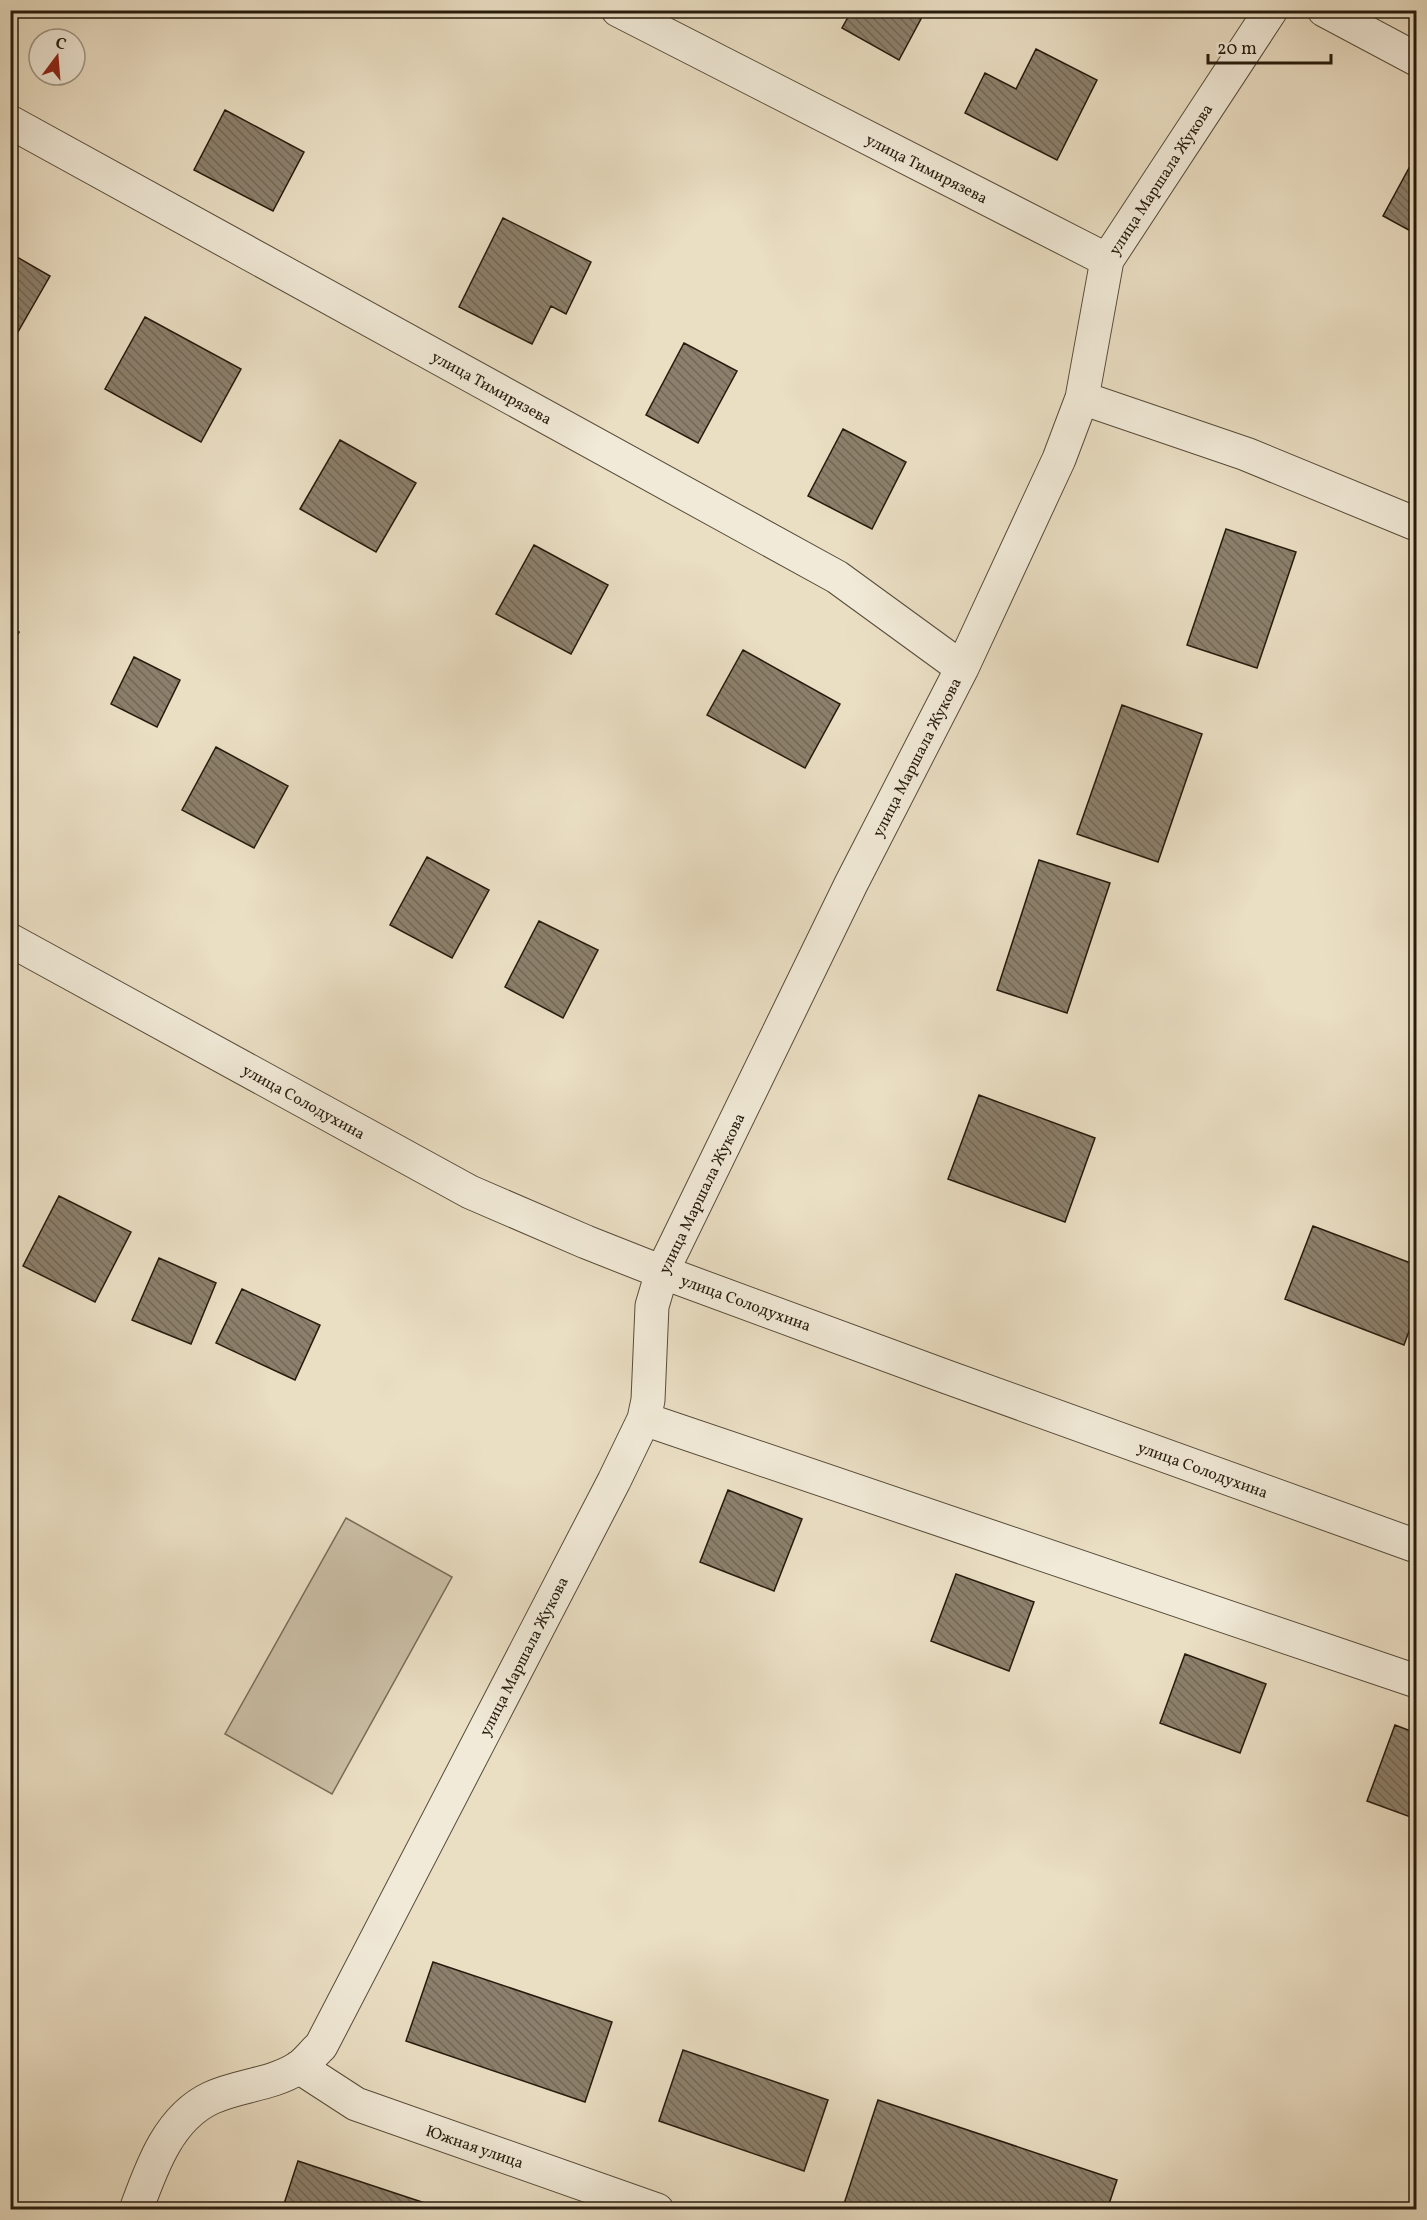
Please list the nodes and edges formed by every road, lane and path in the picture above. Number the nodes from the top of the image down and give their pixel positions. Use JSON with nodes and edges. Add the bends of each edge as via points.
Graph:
{"nodes":[{"id":1,"x":618,"y":10,"type":"edge"},
{"id":2,"x":1271,"y":10,"type":"edge"},
{"id":3,"x":1324,"y":10,"type":"edge"},
{"id":4,"x":1416,"y":59,"type":"edge"},
{"id":5,"x":10,"y":122,"type":"edge"},
{"id":6,"x":1107,"y":260,"type":"junction"},
{"id":7,"x":1082,"y":398,"type":"junction"},
{"id":8,"x":1416,"y":524,"type":"edge"},
{"id":9,"x":962,"y":668,"type":"junction"},
{"id":10,"x":10,"y":940,"type":"edge"},
{"id":11,"x":662,"y":1272,"type":"junction"},
{"id":12,"x":644,"y":1419,"type":"junction"},
{"id":13,"x":1416,"y":1546,"type":"edge"},
{"id":14,"x":1416,"y":1681,"type":"edge"},
{"id":15,"x":299,"y":2067,"type":"junction"},
{"id":16,"x":136,"y":2210,"type":"edge"},
{"id":17,"x":657,"y":2210,"type":"edge"}],
"edges":[{"from":1,"to":6,"type":"street","name":"улица Тимирязева"},
{"from":2,"to":6,"type":"street","name":"улица Маршала Жукова"},
{"from":3,"to":4,"type":"street"},
{"from":5,"to":9,"type":"street","name":"улица Тимирязева","via":[[837,576]]},
{"from":6,"to":7,"type":"street","name":"улица Маршала Жукова"},
{"from":7,"to":8,"type":"street","via":[[1246,454]]},
{"from":7,"to":9,"type":"street","name":"улица Маршала Жукова","via":[[1059,459]]},
{"from":9,"to":11,"type":"street","name":"улица Маршала Жукова","via":[[851,884]]},
{"from":10,"to":11,"type":"street","name":"улица Солодухина","via":[[470,1192]]},
{"from":11,"to":12,"type":"street","name":"улица Маршала Жукова","via":[[652,1306]]},
{"from":11,"to":13,"type":"street","name":"улица Солодухина"},
{"from":12,"to":14,"type":"street"},
{"from":12,"to":15,"type":"street","name":"улица Маршала Жукова","via":[[321,2046]]},
{"from":15,"to":16,"type":"street","name":"улица Маршала Жукова","via":[[274,2080],[210,2098],[179,2121],[152,2166]]},
{"from":15,"to":17,"type":"street","name":"Южная улица","via":[[357,2104]]}]}
